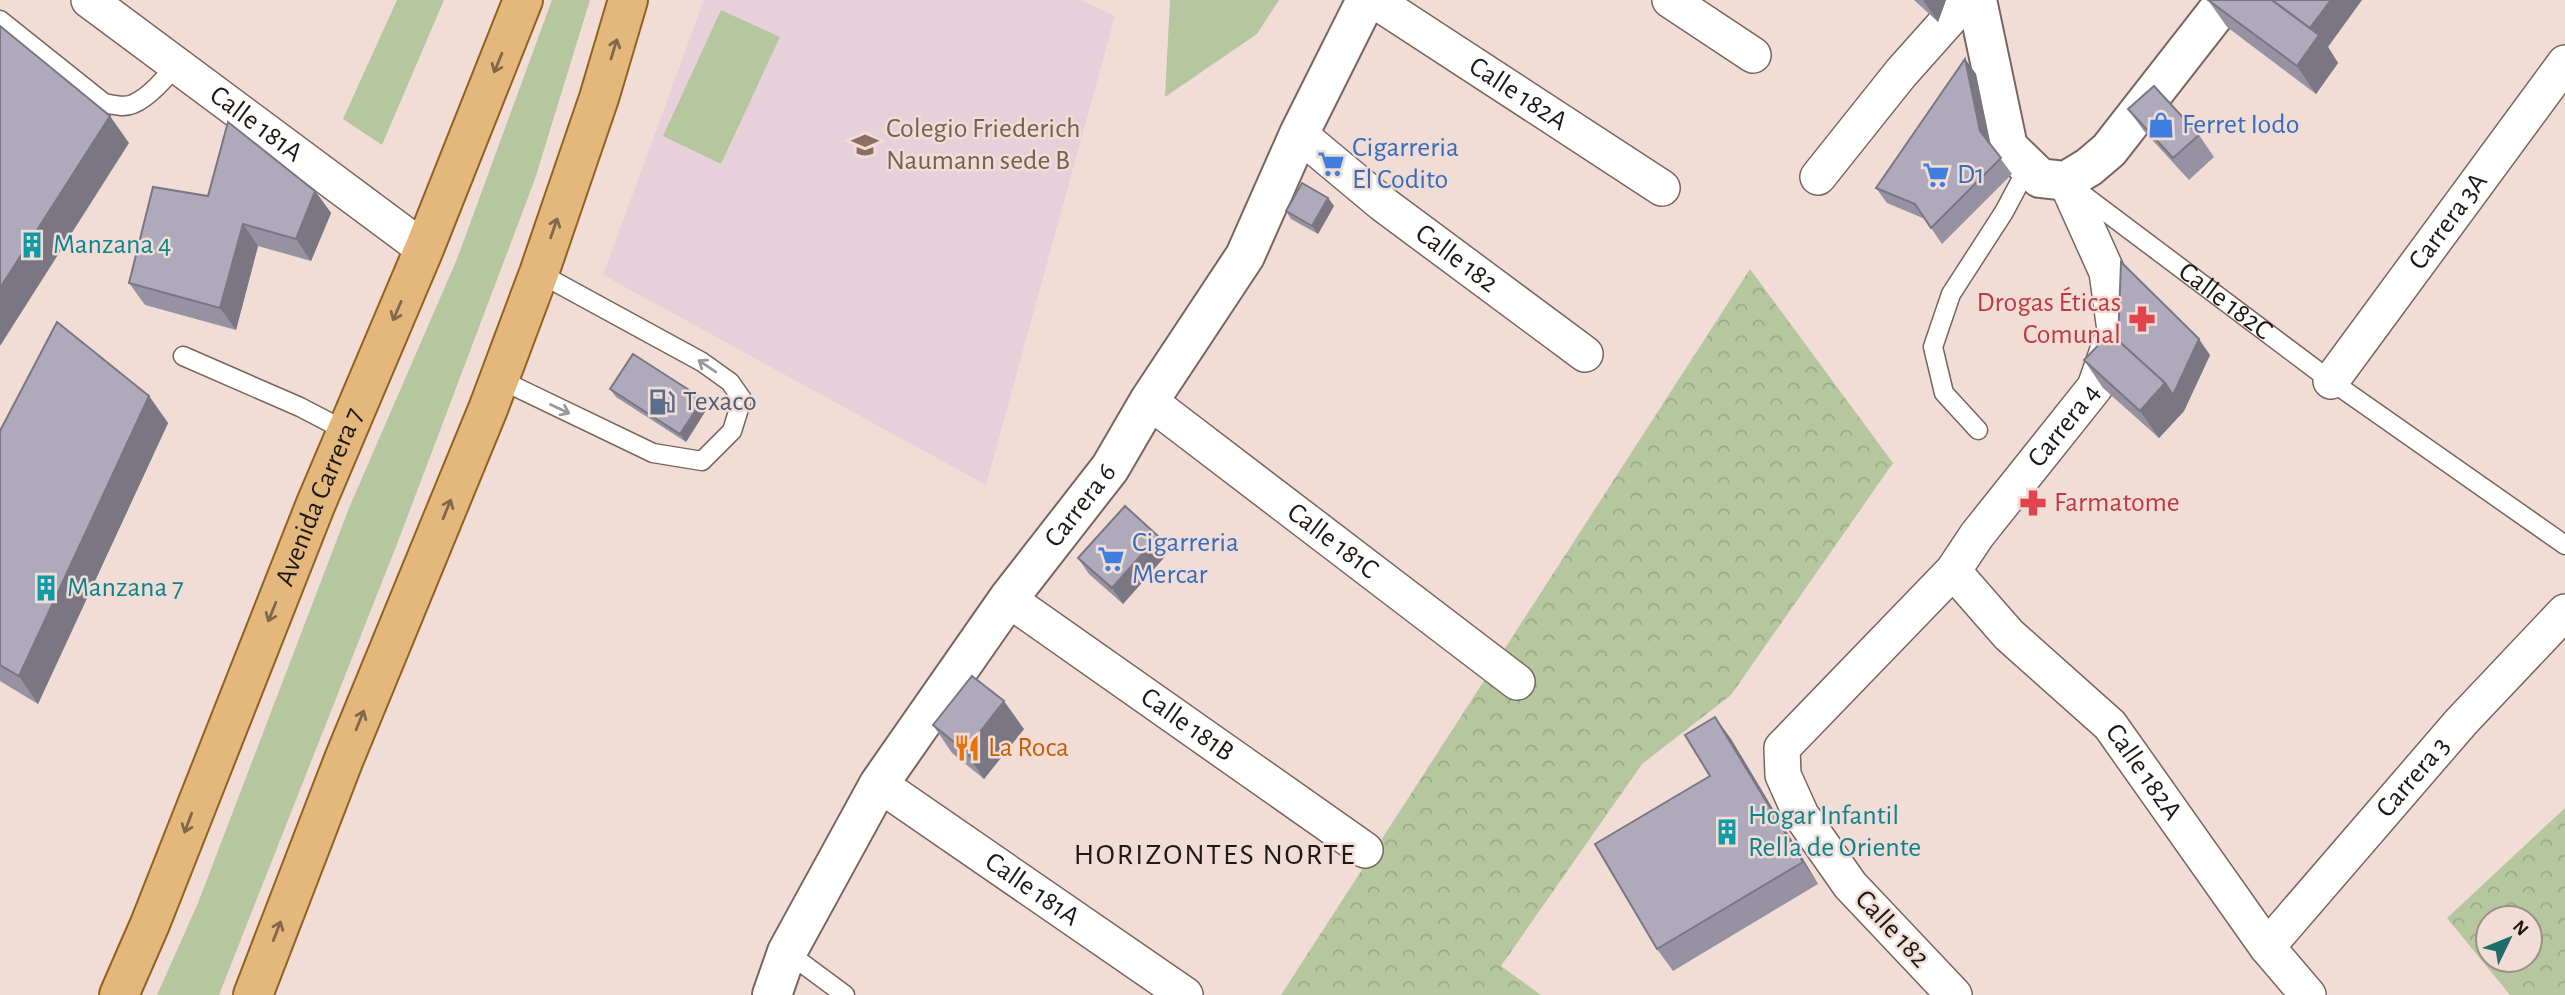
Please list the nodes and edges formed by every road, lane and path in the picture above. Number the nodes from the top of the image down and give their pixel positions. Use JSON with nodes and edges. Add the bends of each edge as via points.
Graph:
{"nodes":[{"id":1,"x":89,"y":0,"type":"edge"},
{"id":2,"x":523,"y":0,"type":"edge"},
{"id":3,"x":628,"y":0,"type":"edge"},
{"id":4,"x":1366,"y":0,"type":"edge"},
{"id":5,"x":1374,"y":0,"type":"edge"},
{"id":6,"x":1670,"y":0,"type":"edge"},
{"id":7,"x":1966,"y":0,"type":"edge"},
{"id":8,"x":1977,"y":0,"type":"edge"},
{"id":9,"x":2226,"y":0,"type":"edge"},
{"id":10,"x":0,"y":20,"type":"edge"},
{"id":11,"x":1753,"y":55,"type":"dead end"},
{"id":12,"x":2565,"y":63,"type":"edge"},
{"id":13,"x":176,"y":65,"type":"junction"},
{"id":14,"x":1299,"y":134,"type":"junction"},
{"id":15,"x":2028,"y":167,"type":"junction"},
{"id":16,"x":1818,"y":177,"type":"dead end"},
{"id":17,"x":2066,"y":181,"type":"junction"},
{"id":18,"x":1662,"y":188,"type":"dead end"},
{"id":19,"x":424,"y":248,"type":"junction"},
{"id":20,"x":539,"y":273,"type":"junction"},
{"id":21,"x":1585,"y":354,"type":"dead end"},
{"id":22,"x":183,"y":356,"type":"dead end"},
{"id":23,"x":499,"y":379,"type":"junction"},
{"id":24,"x":2331,"y":381,"type":"junction"},
{"id":25,"x":1149,"y":401,"type":"junction"},
{"id":26,"x":1978,"y":430,"type":"dead end"},
{"id":27,"x":346,"y":431,"type":"junction"},
{"id":28,"x":2565,"y":545,"type":"edge"},
{"id":29,"x":1953,"y":571,"type":"junction"},
{"id":30,"x":1008,"y":599,"type":"junction"},
{"id":31,"x":2565,"y":612,"type":"edge"},
{"id":32,"x":1517,"y":682,"type":"dead end"},
{"id":33,"x":1782,"y":748,"type":"joint"},
{"id":34,"x":880,"y":784,"type":"junction"},
{"id":35,"x":1364,"y":850,"type":"dead end"},
{"id":36,"x":2267,"y":947,"type":"junction"},
{"id":37,"x":787,"y":952,"type":"junction"},
{"id":38,"x":118,"y":995,"type":"edge"},
{"id":39,"x":253,"y":995,"type":"edge"},
{"id":40,"x":772,"y":995,"type":"edge"},
{"id":41,"x":845,"y":995,"type":"edge"},
{"id":42,"x":1185,"y":995,"type":"edge"},
{"id":43,"x":1954,"y":995,"type":"edge"},
{"id":44,"x":2308,"y":995,"type":"edge"}],
"edges":[{"from":1,"to":13,"type":"street","name":"Calle 181A"},
{"from":2,"to":19,"type":"main road","name":"Avenida Carrera 7","one_way":true},
{"from":20,"to":3,"type":"main road","one_way":true},
{"from":4,"to":14,"type":"street","name":"Carrera 6"},
{"from":5,"to":18,"type":"street","name":"Calle 182A"},
{"from":6,"to":11,"type":"street"},
{"from":7,"to":16,"type":"street"},
{"from":8,"to":15,"type":"street","name":"Calle 182C","via":[[2008,147]]},
{"from":9,"to":17,"type":"street","via":[[2109,150]]},
{"from":10,"to":13,"type":"lane","via":[[104,103],[134,104]]},
{"from":12,"to":24,"type":"street","name":"Carrera 3A"},
{"from":13,"to":19,"type":"street","name":"Calle 181A"},
{"from":14,"to":21,"type":"street","name":"Calle 182","via":[[1383,204]]},
{"from":14,"to":25,"type":"street","name":"Carrera 6","via":[[1245,256]]},
{"from":15,"to":17,"type":"street","name":"Calle 182C","via":[[2040,178]]},
{"from":15,"to":26,"type":"lane","via":[[1951,294],[1933,347],[1944,393]]},
{"from":17,"to":24,"type":"lane","name":"Calle 182C"},
{"from":17,"to":29,"type":"street","name":"Carrera 4","via":[[2107,272],[2115,330],[2095,387]]},
{"from":19,"to":27,"type":"main road","name":"Avenida Carrera 7","one_way":true},
{"from":20,"to":23,"type":"main road"},
{"from":23,"to":20,"type":"lane","one_way":true,"via":[[653,453],[702,461],[732,430],[742,399],[730,382]]},
{"from":22,"to":27,"type":"lane"},
{"from":39,"to":23,"type":"main road","one_way":true},
{"from":24,"to":28,"type":"lane","name":"Calle 182C"},
{"from":25,"to":30,"type":"street","name":"Carrera 6","via":[[1110,468]]},
{"from":25,"to":32,"type":"street","name":"Calle 181C"},
{"from":27,"to":38,"type":"main road","name":"Avenida Carrera 7","one_way":true},
{"from":29,"to":33,"type":"street","name":"Carrera 4"},
{"from":29,"to":36,"type":"street","name":"Calle 182A","via":[[2009,635],[2110,724]]},
{"from":30,"to":34,"type":"street","name":"Carrera 6"},
{"from":30,"to":35,"type":"street","name":"Calle 181B"},
{"from":31,"to":36,"type":"street","name":"Carrera 3","via":[[2461,722]]},
{"from":33,"to":43,"type":"street","name":"Calle 182","via":[[1783,775],[1801,815],[1850,885]]},
{"from":34,"to":37,"type":"street","name":"Carrera 6"},
{"from":34,"to":42,"type":"street","name":"Calle 181A"},
{"from":36,"to":44,"type":"street","name":"Calle 182A"},
{"from":37,"to":40,"type":"street","name":"Carrera 6"},
{"from":37,"to":41,"type":"lane"}]}
